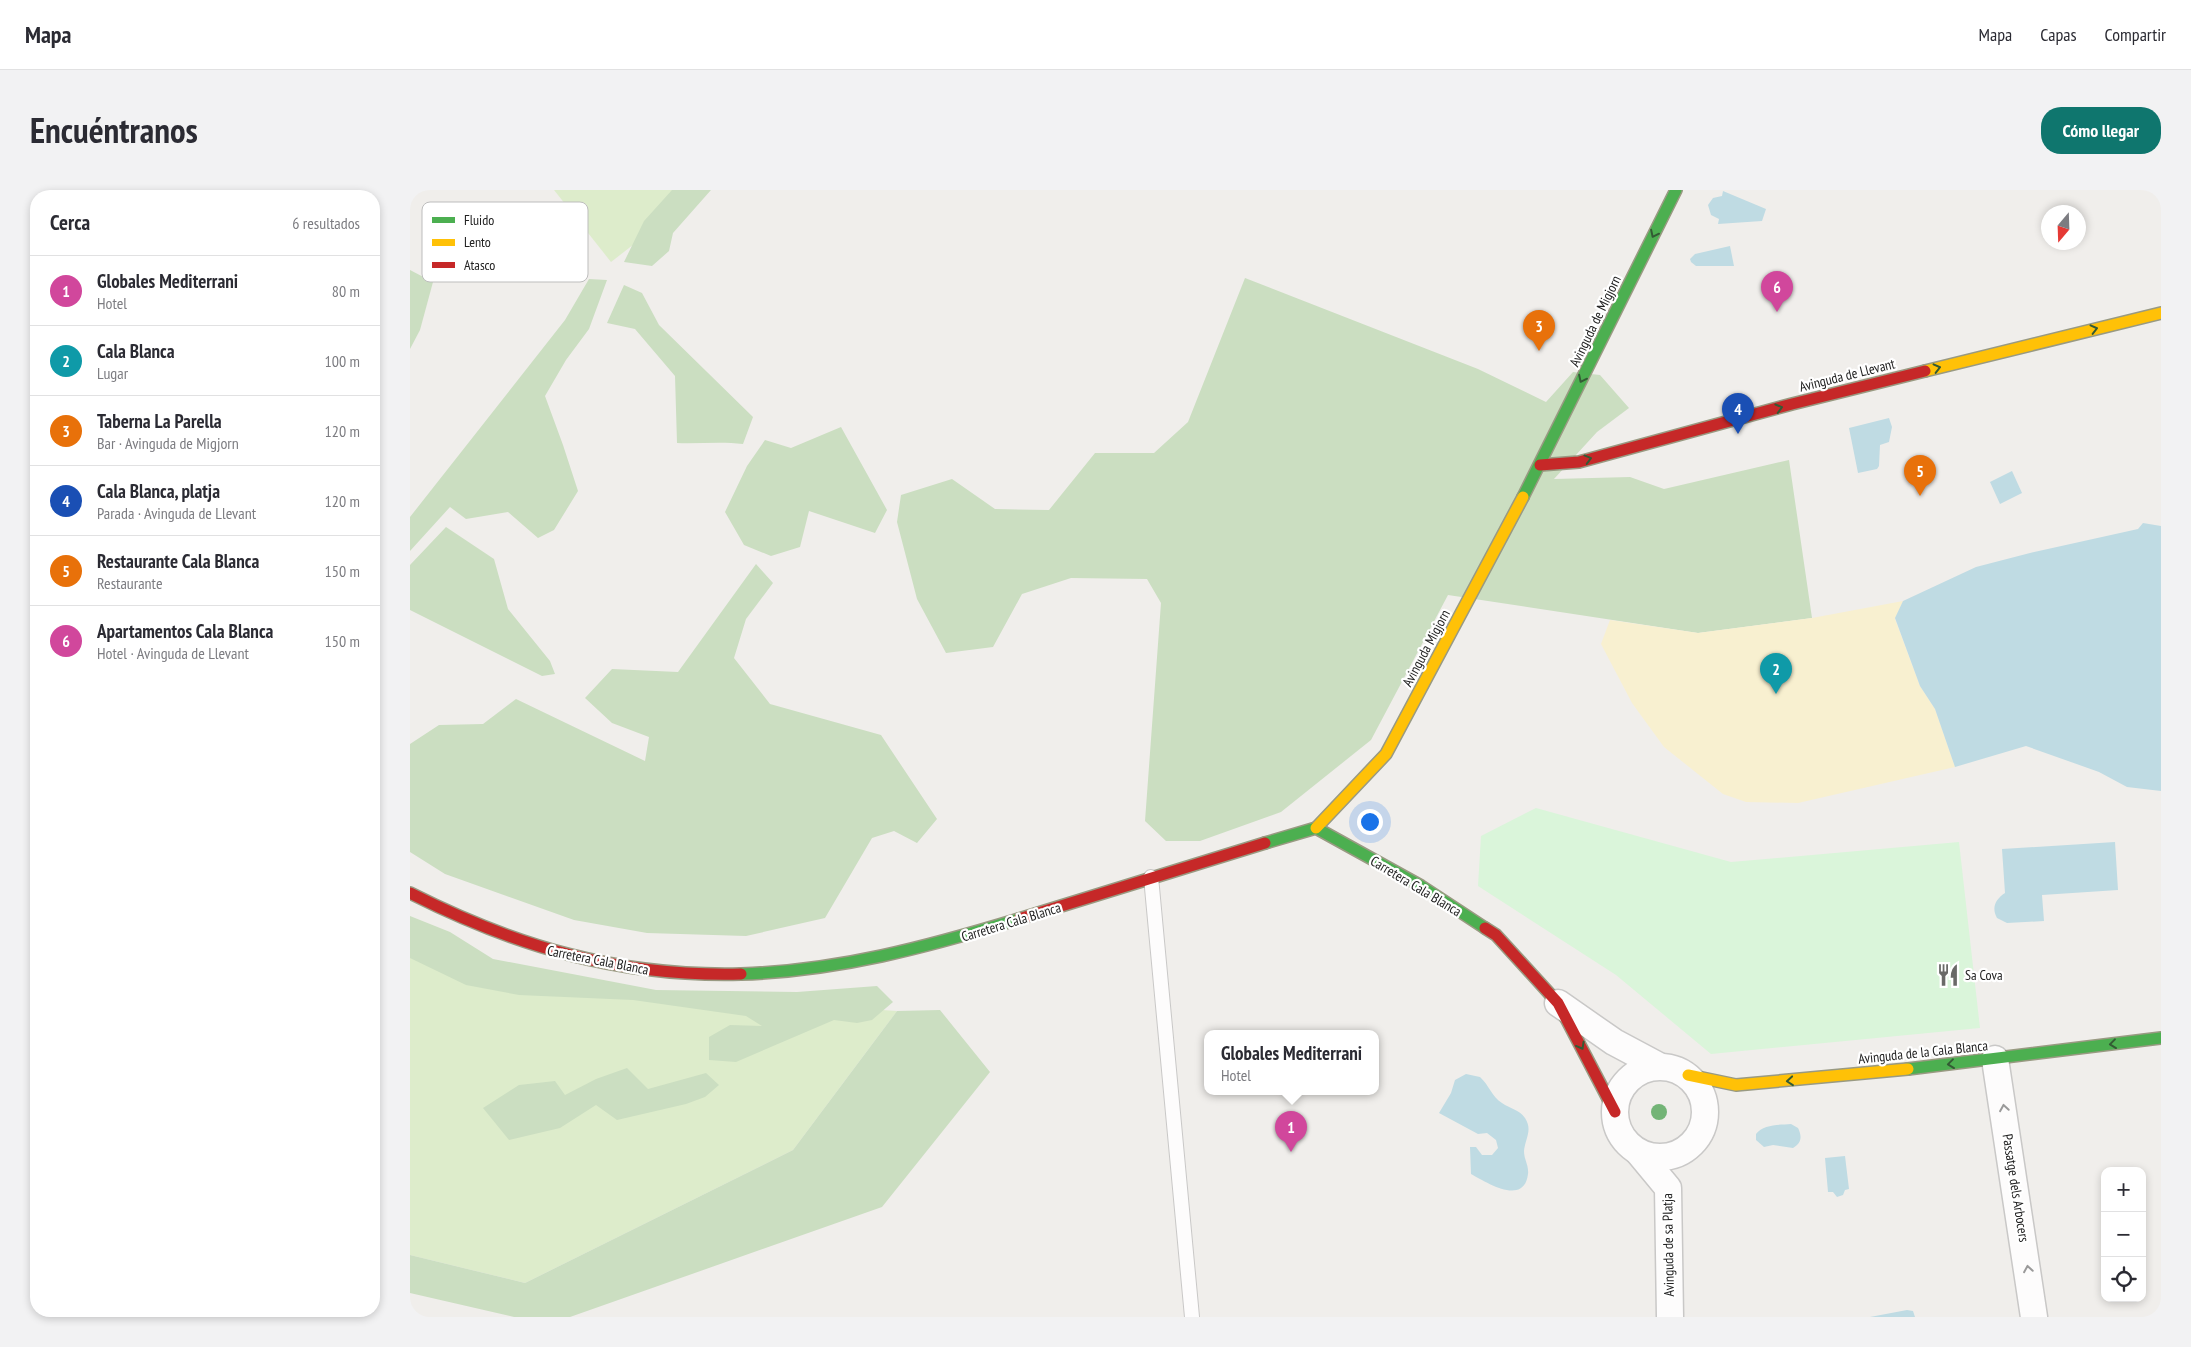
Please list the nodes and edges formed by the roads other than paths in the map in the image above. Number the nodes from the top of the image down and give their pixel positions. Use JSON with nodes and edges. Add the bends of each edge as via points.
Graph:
{"nodes":[{"id":1,"x":1676,"y":190,"type":"edge"},
{"id":2,"x":2161,"y":313,"type":"edge"},
{"id":3,"x":1540,"y":465,"type":"junction"},
{"id":4,"x":1316,"y":828,"type":"junction"},
{"id":5,"x":1151,"y":877,"type":"junction"},
{"id":6,"x":410,"y":893,"type":"edge"},
{"id":7,"x":1558,"y":1003,"type":"junction"},
{"id":8,"x":2161,"y":1038,"type":"edge"},
{"id":9,"x":1995,"y":1059,"type":"junction"},
{"id":10,"x":1659,"y":1066,"type":"junction"},
{"id":11,"x":1688,"y":1075,"type":"junction"},
{"id":12,"x":1615,"y":1112,"type":"junction"},
{"id":13,"x":1639,"y":1153,"type":"junction"},
{"id":14,"x":1192,"y":1317,"type":"edge"},
{"id":15,"x":1670,"y":1317,"type":"edge"},
{"id":16,"x":2034,"y":1317,"type":"edge"}],
"edges":[{"from":1,"to":3,"type":"street","name":"Avinguda de Migjorn","one_way":true},
{"from":3,"to":2,"type":"street","name":"Avinguda de Llevant","one_way":true,"via":[[1579,462],[1792,404]]},
{"from":3,"to":4,"type":"street","name":"Avinguda Migjorn","via":[[1386,754]]},
{"from":4,"to":5,"type":"street","name":"Carretera Cala Blanca"},
{"from":4,"to":7,"type":"street","name":"Carretera Cala Blanca","via":[[1421,886],[1496,935]]},
{"from":5,"to":6,"type":"street","name":"Carretera Cala Blanca","via":[[952,941],[831,967],[762,974],[685,974],[624,968],[564,955],[503,937],[440,910]]},
{"from":5,"to":14,"type":"lane"},
{"from":7,"to":10,"type":"street","name":"Carretera Cala Blanca","via":[[1614,1042]]},
{"from":7,"to":12,"type":"street","name":"Carretera Cala Blanca","one_way":true},
{"from":8,"to":9,"type":"street","name":"Avinguda de la Cala Blanca","one_way":true},
{"from":9,"to":11,"type":"street","name":"Avinguda de la Cala Blanca","one_way":true,"via":[[1736,1085]]},
{"from":16,"to":9,"type":"street","name":"Passatge dels Arbocers","one_way":true},
{"from":10,"to":11,"type":"street","via":[[1674,1068]]},
{"from":10,"to":12,"type":"street","via":[[1631,1076],[1621,1088]]},
{"from":11,"to":13,"type":"street","via":[[1698,1086],[1706,1115],[1695,1142],[1683,1152],[1669,1157]]},
{"from":12,"to":13,"type":"street","via":[[1619,1131],[1627,1144]]},
{"from":13,"to":15,"type":"street","name":"Avinguda de sa Platja","via":[[1668,1188]]}]}
